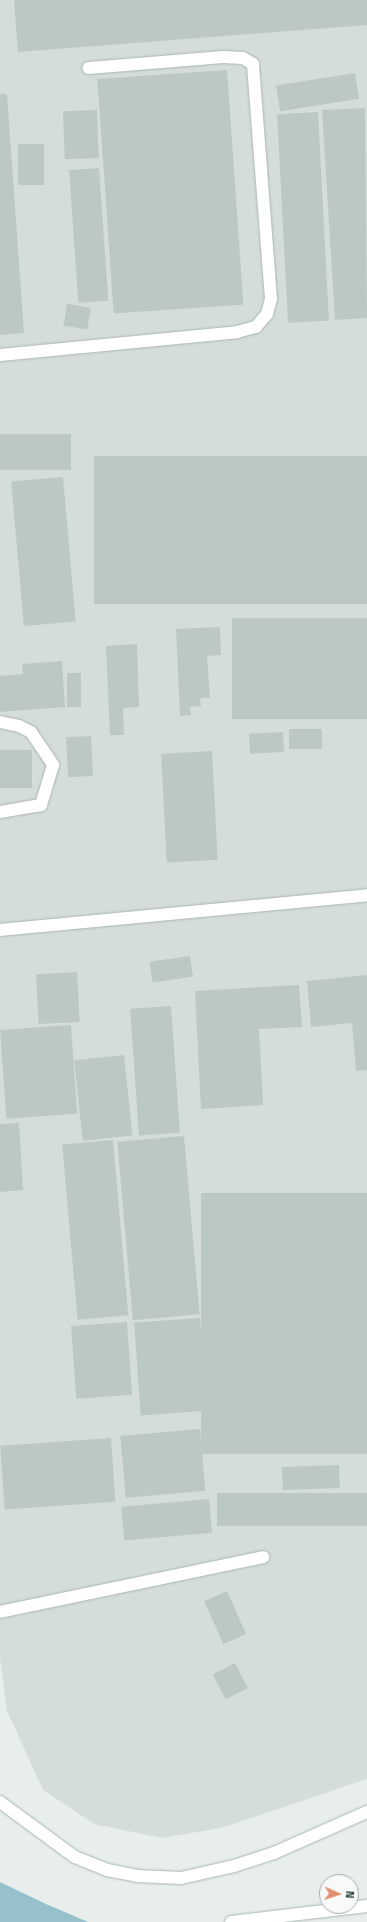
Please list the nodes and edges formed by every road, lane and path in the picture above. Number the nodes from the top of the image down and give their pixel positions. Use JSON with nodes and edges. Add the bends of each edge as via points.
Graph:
{"nodes":[{"id":1,"x":88,"y":68,"type":"dead end"},
{"id":2,"x":0,"y":355,"type":"edge"},
{"id":3,"x":0,"y":722,"type":"edge"},
{"id":4,"x":0,"y":812,"type":"edge"},
{"id":5,"x":367,"y":896,"type":"edge"},
{"id":6,"x":0,"y":930,"type":"edge"},
{"id":7,"x":263,"y":1557,"type":"dead end"},
{"id":8,"x":0,"y":1612,"type":"edge"},
{"id":9,"x":0,"y":1802,"type":"edge"},
{"id":10,"x":367,"y":1812,"type":"edge"},
{"id":11,"x":367,"y":1906,"type":"edge"},
{"id":12,"x":231,"y":1922,"type":"edge"}],
"edges":[{"from":1,"to":2,"type":"street","via":[[223,57],[243,58],[253,64],[271,299],[267,314],[256,326],[237,332]]},
{"from":3,"to":4,"type":"street","via":[[19,726],[31,732],[53,765],[41,805]]},
{"from":5,"to":6,"type":"street"},
{"from":7,"to":8,"type":"street"},
{"from":9,"to":10,"type":"street","via":[[75,1857],[107,1870],[137,1876],[181,1878],[234,1866],[274,1853]]},
{"from":11,"to":12,"type":"street"}]}
